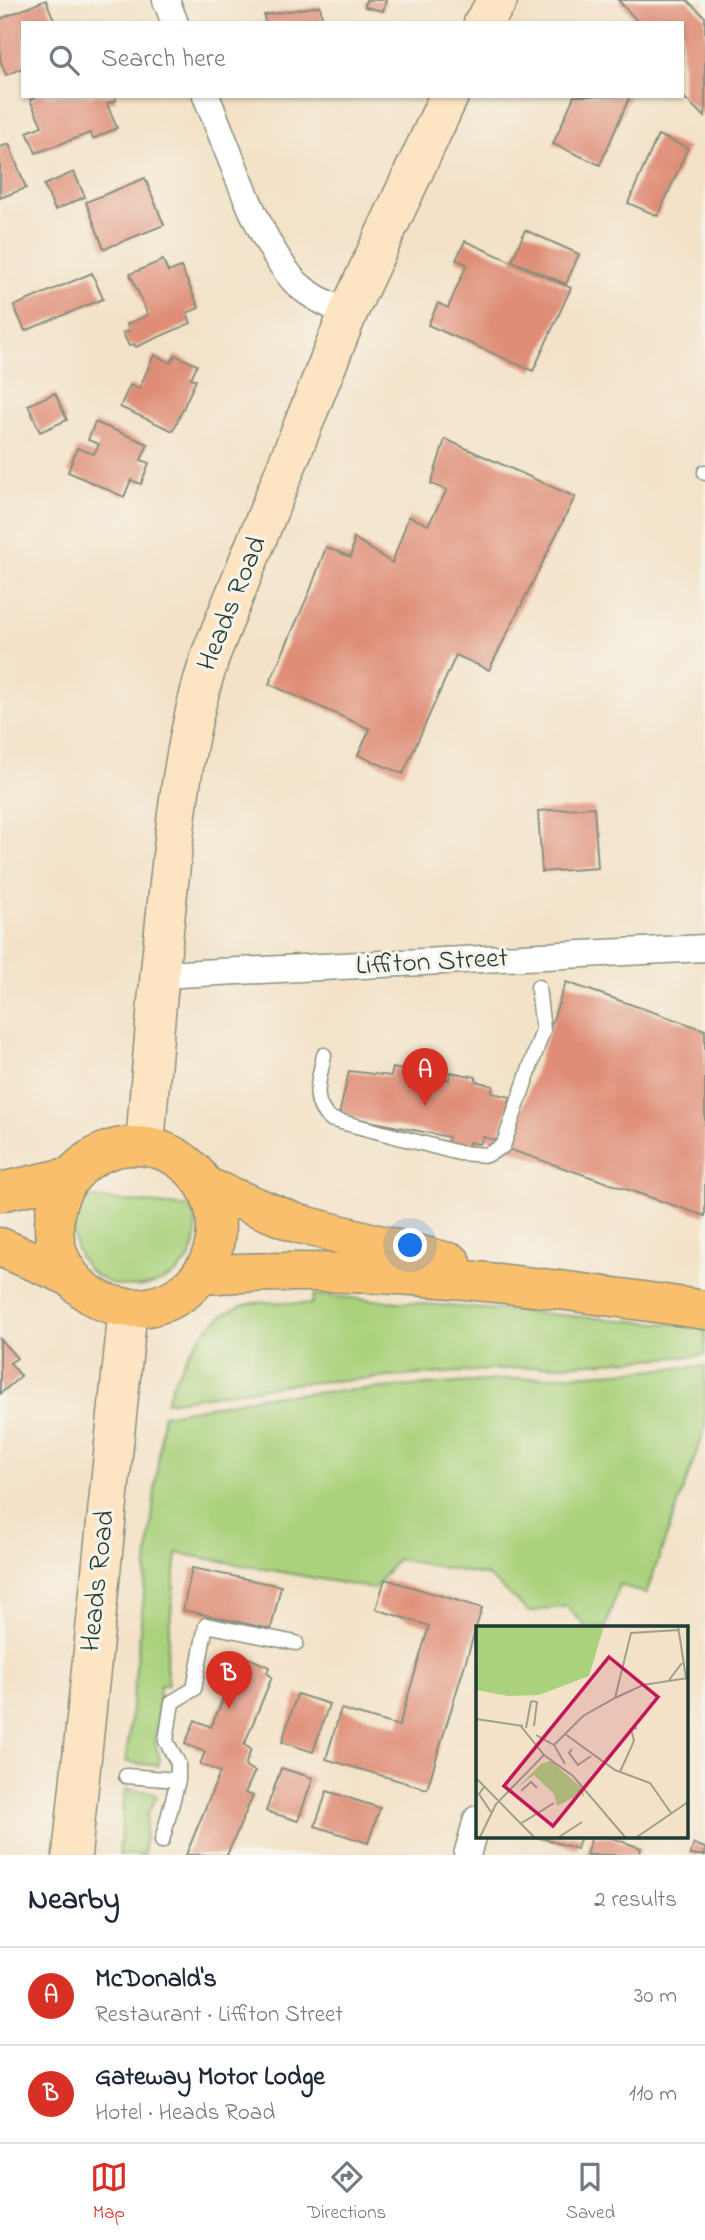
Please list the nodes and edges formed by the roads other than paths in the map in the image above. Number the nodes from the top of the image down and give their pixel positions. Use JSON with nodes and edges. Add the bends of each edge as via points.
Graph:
{"nodes":[{"id":1,"x":166,"y":0,"type":"edge"},
{"id":2,"x":498,"y":0,"type":"edge"},
{"id":3,"x":174,"y":21,"type":"edge"},
{"id":4,"x":484,"y":21,"type":"edge"},
{"id":5,"x":207,"y":98,"type":"edge"},
{"id":6,"x":448,"y":98,"type":"edge"},
{"id":7,"x":348,"y":313,"type":"junction"},
{"id":8,"x":705,"y":948,"type":"edge"},
{"id":9,"x":159,"y":975,"type":"junction"},
{"id":10,"x":538,"y":987,"type":"dead end"},
{"id":11,"x":324,"y":1055,"type":"dead end"},
{"id":12,"x":145,"y":1146,"type":"junction"},
{"id":13,"x":72,"y":1176,"type":"junction"},
{"id":14,"x":205,"y":1186,"type":"junction"},
{"id":15,"x":0,"y":1192,"type":"edge"},
{"id":16,"x":0,"y":1247,"type":"edge"},
{"id":17,"x":201,"y":1275,"type":"junction"},
{"id":18,"x":71,"y":1278,"type":"junction"},
{"id":19,"x":529,"y":1284,"type":"junction"},
{"id":20,"x":128,"y":1308,"type":"junction"},
{"id":21,"x":705,"y":1310,"type":"edge"},
{"id":22,"x":296,"y":1643,"type":"dead end"},
{"id":23,"x":126,"y":1776,"type":"dead end"},
{"id":24,"x":178,"y":1780,"type":"junction"},
{"id":25,"x":476,"y":1826,"type":"edge"},
{"id":26,"x":162,"y":1841,"type":"dead end"},
{"id":27,"x":72,"y":1855,"type":"edge"},
{"id":28,"x":467,"y":1855,"type":"edge"}],
"edges":[{"from":1,"to":3,"type":"street"},
{"from":2,"to":4,"type":"main road"},
{"from":5,"to":7,"type":"street","via":[[267,239],[290,277]]},
{"from":6,"to":7,"type":"main road","name":"Heads Road"},
{"from":7,"to":9,"type":"main road","name":"Heads Road","via":[[197,696],[177,811]]},
{"from":8,"to":9,"type":"street","name":"Liffiton Street"},
{"from":9,"to":12,"type":"main road","name":"Heads Road"},
{"from":10,"to":11,"type":"lane","via":[[543,1030],[503,1146],[487,1155],[459,1153],[330,1119],[320,1111],[316,1099]]},
{"from":12,"to":13,"type":"highway","via":[[112,1149],[83,1164]]},
{"from":12,"to":14,"type":"highway","via":[[174,1155],[197,1173]]},
{"from":13,"to":15,"type":"highway"},
{"from":13,"to":18,"type":"highway","via":[[58,1200],[54,1227],[58,1254]]},
{"from":14,"to":17,"type":"highway","via":[[217,1231]]},
{"from":14,"to":19,"type":"highway","via":[[296,1223]]},
{"from":16,"to":18,"type":"highway"},
{"from":17,"to":19,"type":"highway","via":[[312,1272]]},
{"from":17,"to":20,"type":"highway","via":[[161,1304]]},
{"from":18,"to":20,"type":"highway","via":[[96,1298]]},
{"from":19,"to":21,"type":"highway"},
{"from":20,"to":27,"type":"main road","name":"Heads Road"},
{"from":22,"to":24,"type":"lane","via":[[206,1625],[194,1689],[173,1702],[166,1741],[178,1763]]},
{"from":23,"to":24,"type":"lane"},
{"from":24,"to":26,"type":"lane"},
{"from":25,"to":28,"type":"street"}]}
